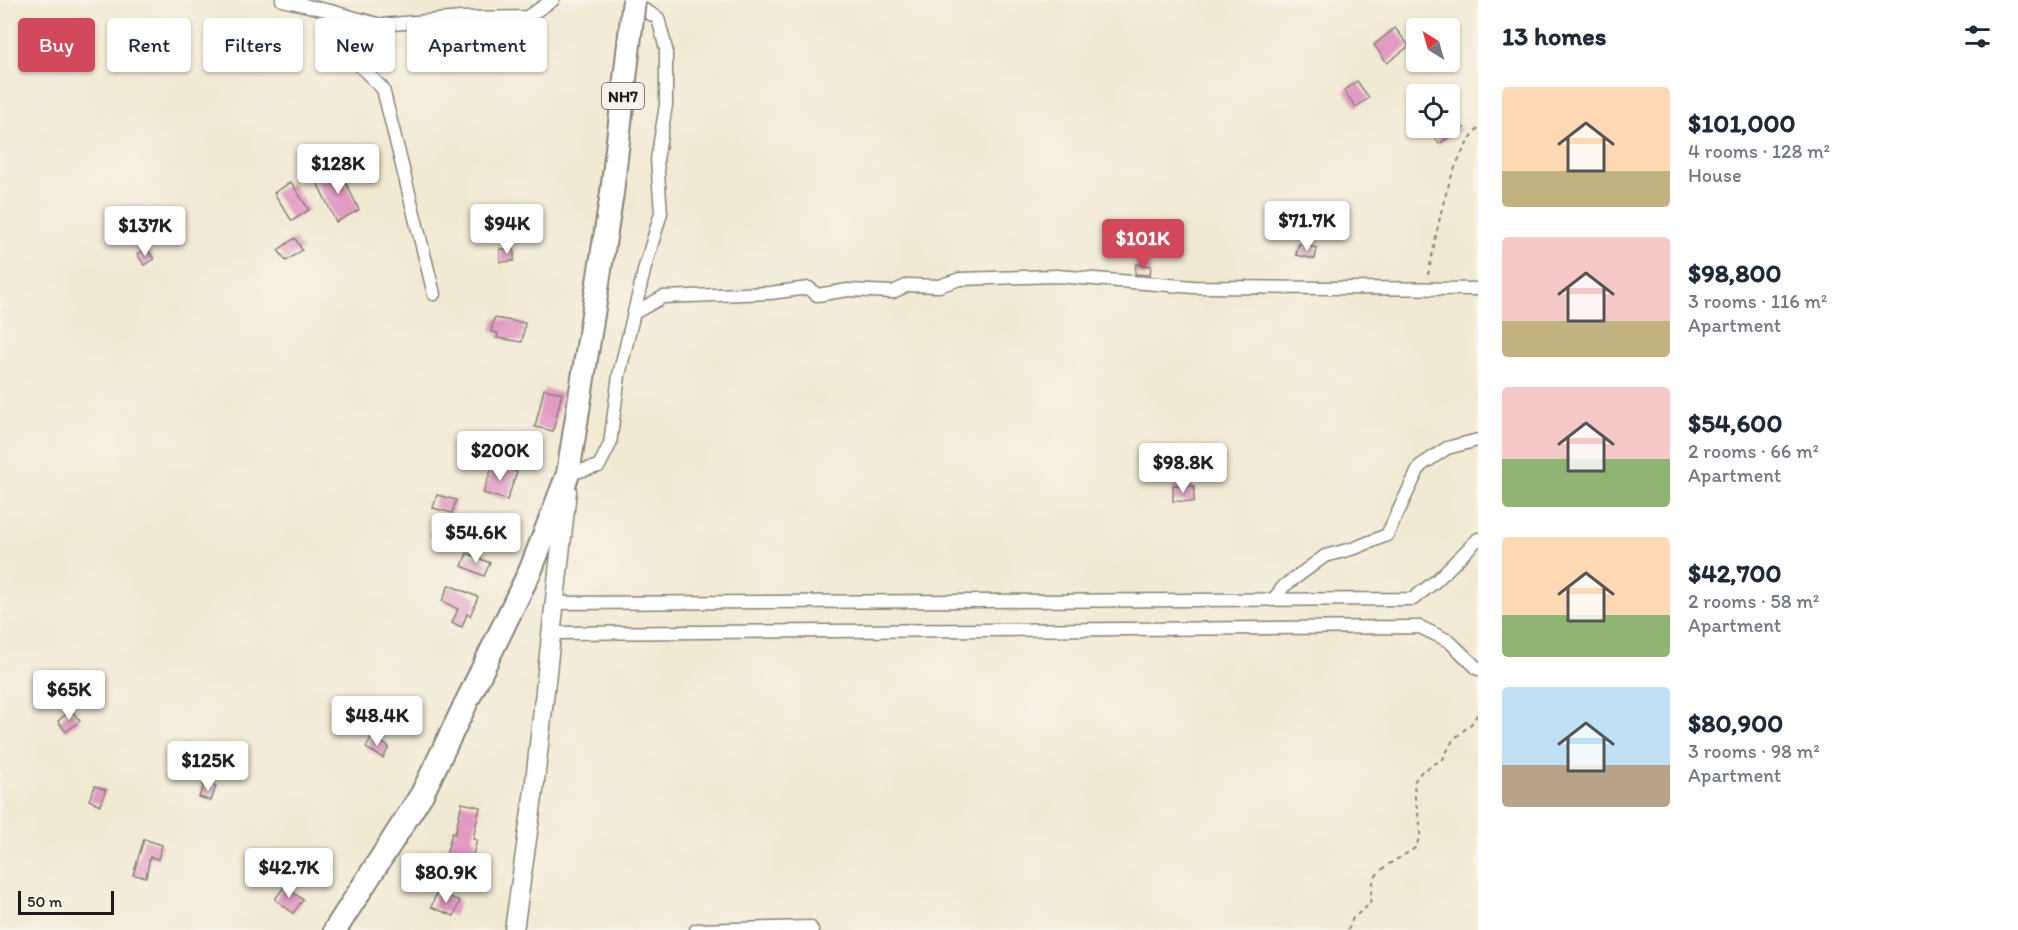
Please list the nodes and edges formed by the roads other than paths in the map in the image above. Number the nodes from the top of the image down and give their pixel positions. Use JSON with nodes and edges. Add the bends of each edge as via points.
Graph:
{"nodes":[{"id":1,"x":282,"y":0,"type":"edge"},
{"id":2,"x":553,"y":0,"type":"edge"},
{"id":3,"x":626,"y":0,"type":"edge"},
{"id":4,"x":634,"y":0,"type":"edge"},
{"id":5,"x":330,"y":11,"type":"junction"},
{"id":6,"x":1478,"y":289,"type":"edge"},
{"id":7,"x":434,"y":294,"type":"dead end"},
{"id":8,"x":634,"y":313,"type":"junction"},
{"id":9,"x":1478,"y":440,"type":"edge"},
{"id":10,"x":568,"y":474,"type":"junction"},
{"id":11,"x":1478,"y":539,"type":"edge"},
{"id":12,"x":1273,"y":600,"type":"junction"},
{"id":13,"x":554,"y":603,"type":"junction"},
{"id":14,"x":551,"y":633,"type":"junction"},
{"id":15,"x":1478,"y":669,"type":"edge"},
{"id":16,"x":813,"y":929,"type":"edge"},
{"id":17,"x":335,"y":930,"type":"edge"},
{"id":18,"x":514,"y":930,"type":"edge"},
{"id":19,"x":696,"y":930,"type":"edge"}],
"edges":[{"from":1,"to":5,"type":"street"},
{"from":2,"to":5,"type":"street","via":[[527,17],[381,25]]},
{"from":3,"to":8,"type":"street","via":[[658,18],[666,48],[666,105],[657,160],[661,213]]},
{"from":4,"to":10,"type":"highway","number":"NH7","bridge":true,"via":[[612,193]]},
{"from":5,"to":7,"type":"street","via":[[339,45],[383,89]]},
{"from":6,"to":8,"type":"street","via":[[1194,287],[1057,276],[960,279],[939,286],[908,285],[893,292],[848,290],[817,295],[809,288],[663,297]]},
{"from":8,"to":10,"type":"street","via":[[619,375],[610,444],[599,466]]},
{"from":9,"to":12,"type":"street","via":[[1447,448],[1420,466],[1386,535],[1325,556],[1284,586]]},
{"from":10,"to":13,"type":"main road"},
{"from":10,"to":17,"type":"highway","number":"NH7","via":[[531,569],[422,794]]},
{"from":11,"to":12,"type":"street","via":[[1413,599]]},
{"from":12,"to":13,"type":"street"},
{"from":13,"to":14,"type":"main road"},
{"from":14,"to":15,"type":"street","via":[[1420,627],[1449,641]]},
{"from":14,"to":18,"type":"main road"},
{"from":16,"to":19,"type":"street"}]}
